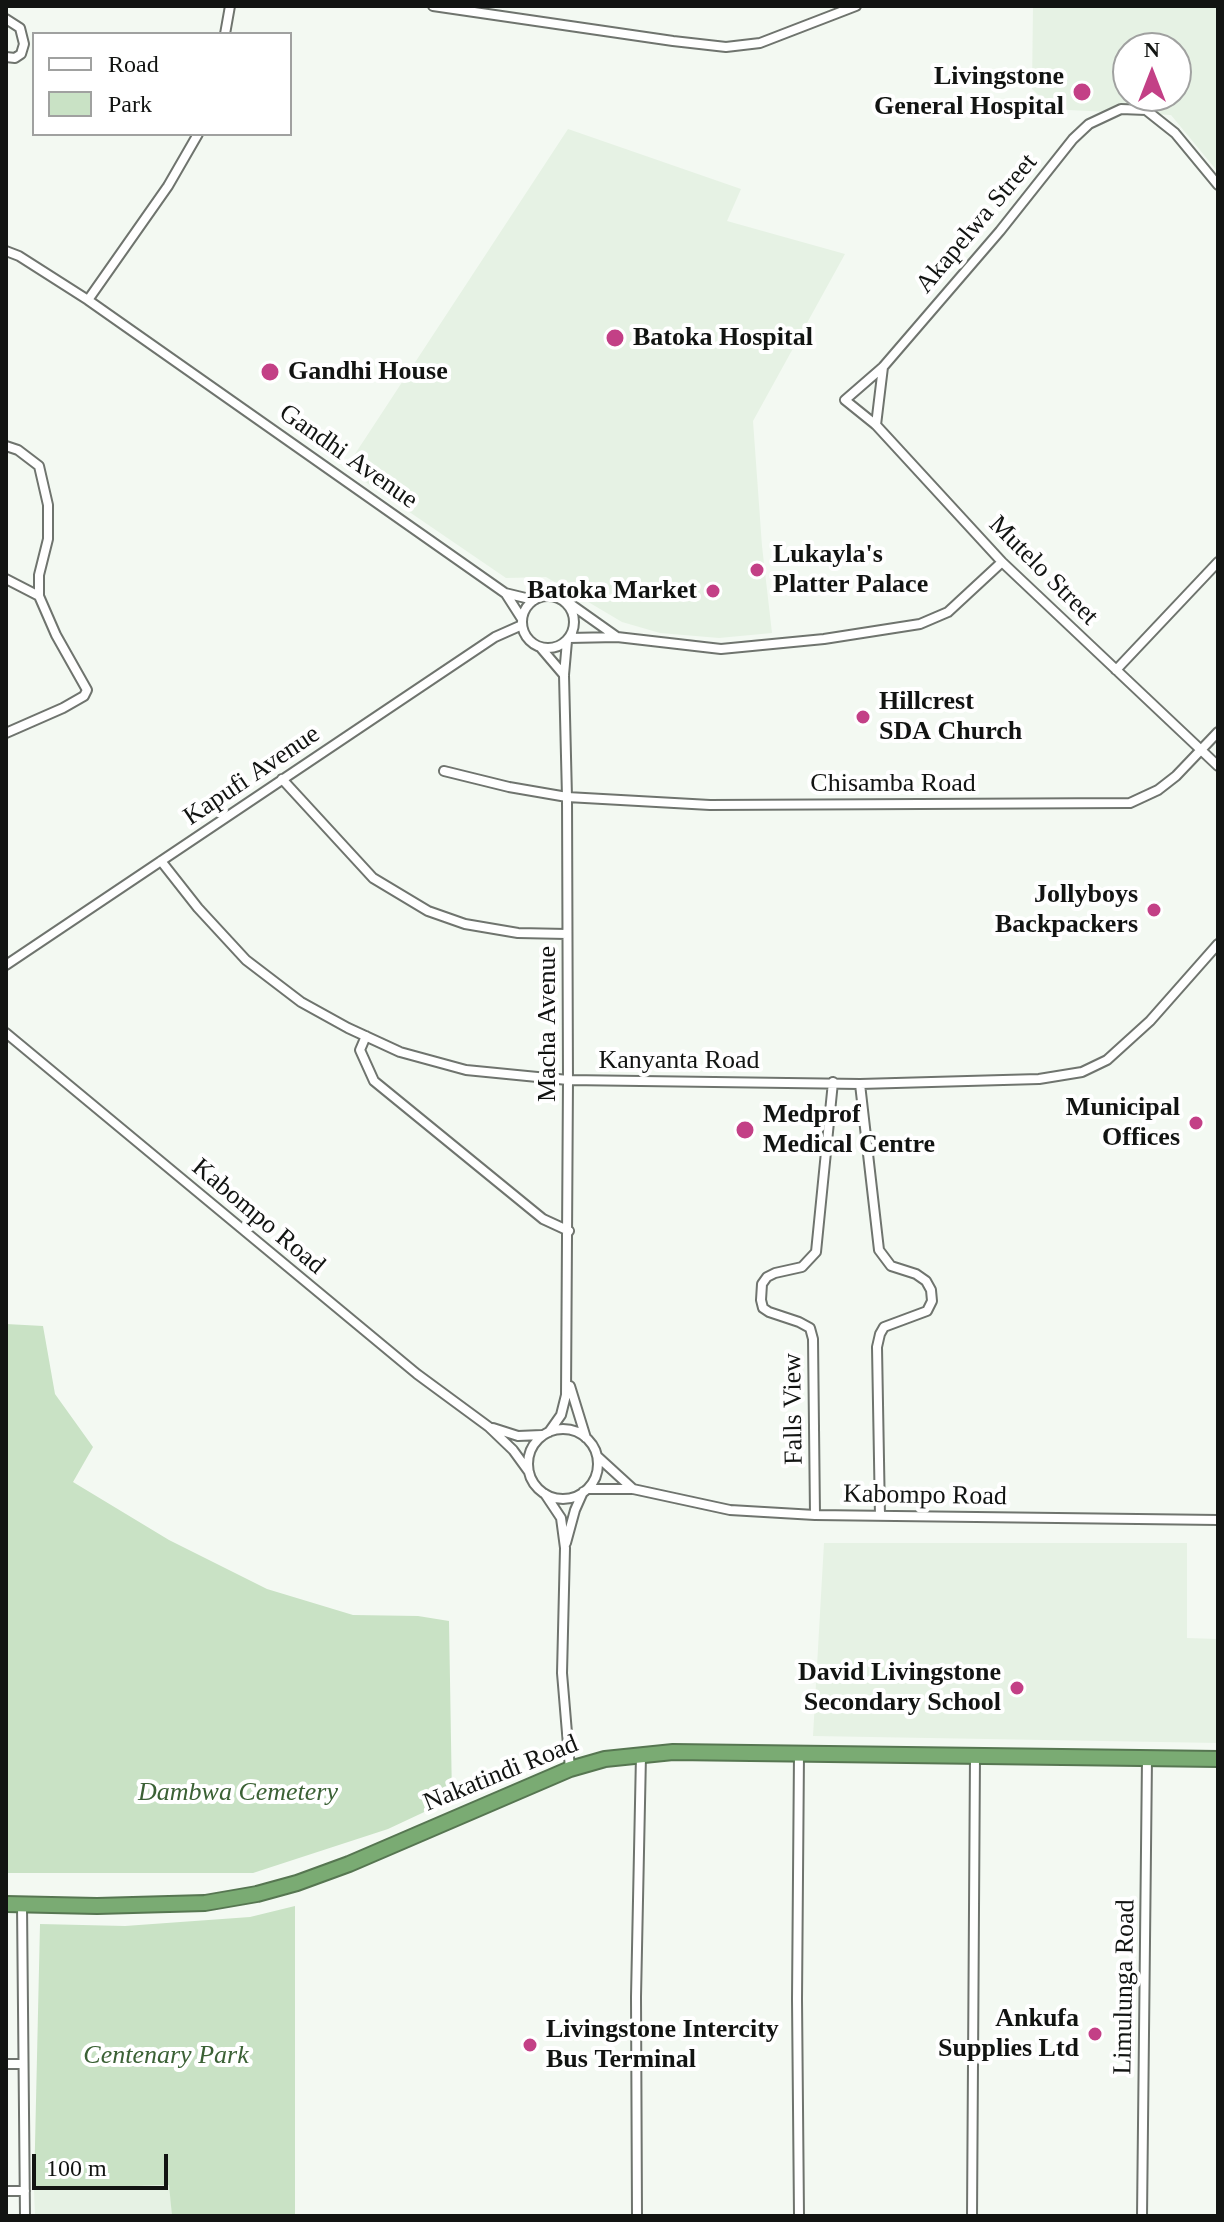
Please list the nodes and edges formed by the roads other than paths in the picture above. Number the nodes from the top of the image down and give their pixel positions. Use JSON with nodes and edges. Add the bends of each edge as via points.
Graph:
{"nodes":[{"id":1,"x":230,"y":6,"type":"edge"},
{"id":2,"x":433,"y":6,"type":"edge"},
{"id":3,"x":856,"y":6,"type":"edge"},
{"id":4,"x":6,"y":19,"type":"edge"},
{"id":5,"x":225,"y":32,"type":"edge"},
{"id":6,"x":6,"y":57,"type":"edge"},
{"id":7,"x":197,"y":136,"type":"edge"},
{"id":8,"x":1218,"y":185,"type":"edge"},
{"id":9,"x":6,"y":251,"type":"edge"},
{"id":10,"x":88,"y":300,"type":"junction"},
{"id":11,"x":883,"y":367,"type":"junction"},
{"id":12,"x":845,"y":400,"type":"joint"},
{"id":13,"x":876,"y":425,"type":"junction"},
{"id":14,"x":6,"y":446,"type":"edge"},
{"id":15,"x":1002,"y":562,"type":"junction"},
{"id":16,"x":1218,"y":562,"type":"edge"},
{"id":17,"x":6,"y":579,"type":"edge"},
{"id":18,"x":505,"y":593,"type":"junction"},
{"id":19,"x":39,"y":596,"type":"junction"},
{"id":20,"x":534,"y":600,"type":"junction"},
{"id":21,"x":565,"y":601,"type":"junction"},
{"id":22,"x":522,"y":623,"type":"junction"},
{"id":23,"x":617,"y":637,"type":"junction"},
{"id":24,"x":568,"y":639,"type":"junction"},
{"id":25,"x":540,"y":647,"type":"junction"},
{"id":26,"x":1116,"y":670,"type":"junction"},
{"id":27,"x":564,"y":675,"type":"junction"},
{"id":28,"x":1218,"y":732,"type":"edge"},
{"id":29,"x":6,"y":733,"type":"edge"},
{"id":30,"x":1201,"y":750,"type":"junction"},
{"id":31,"x":1218,"y":766,"type":"edge"},
{"id":32,"x":444,"y":771,"type":"dead end"},
{"id":33,"x":282,"y":779,"type":"junction"},
{"id":34,"x":567,"y":797,"type":"junction"},
{"id":35,"x":161,"y":861,"type":"junction"},
{"id":36,"x":567,"y":934,"type":"junction"},
{"id":37,"x":1218,"y":944,"type":"edge"},
{"id":38,"x":6,"y":965,"type":"edge"},
{"id":39,"x":6,"y":1033,"type":"edge"},
{"id":40,"x":366,"y":1036,"type":"junction"},
{"id":41,"x":568,"y":1080,"type":"junction"},
{"id":42,"x":833,"y":1082,"type":"junction"},
{"id":43,"x":860,"y":1084,"type":"junction"},
{"id":44,"x":569,"y":1231,"type":"junction"},
{"id":45,"x":567,"y":1374,"type":"junction"},
{"id":46,"x":489,"y":1427,"type":"junction"},
{"id":47,"x":546,"y":1434,"type":"junction"},
{"id":48,"x":586,"y":1438,"type":"junction"},
{"id":49,"x":598,"y":1457,"type":"junction"},
{"id":50,"x":529,"y":1472,"type":"junction"},
{"id":51,"x":633,"y":1489,"type":"junction"},
{"id":52,"x":585,"y":1491,"type":"junction"},
{"id":53,"x":545,"y":1494,"type":"junction"},
{"id":54,"x":815,"y":1515,"type":"junction"},
{"id":55,"x":880,"y":1516,"type":"junction"},
{"id":56,"x":1218,"y":1520,"type":"edge"},
{"id":57,"x":565,"y":1548,"type":"junction"},
{"id":58,"x":799,"y":1752,"type":"junction"},
{"id":59,"x":641,"y":1755,"type":"junction"},
{"id":60,"x":975,"y":1755,"type":"junction"},
{"id":61,"x":1147,"y":1758,"type":"junction"},
{"id":62,"x":1218,"y":1759,"type":"edge"},
{"id":63,"x":570,"y":1769,"type":"junction"},
{"id":64,"x":6,"y":1904,"type":"edge"},
{"id":65,"x":22,"y":1905,"type":"junction"},
{"id":66,"x":6,"y":2064,"type":"edge"},
{"id":67,"x":23,"y":2064,"type":"junction"},
{"id":68,"x":6,"y":2191,"type":"edge"},
{"id":69,"x":25,"y":2191,"type":"junction"},
{"id":70,"x":25,"y":2216,"type":"edge"},
{"id":71,"x":637,"y":2216,"type":"edge"},
{"id":72,"x":799,"y":2216,"type":"edge"},
{"id":73,"x":972,"y":2216,"type":"edge"},
{"id":74,"x":1142,"y":2216,"type":"edge"}],
"edges":[{"from":1,"to":5,"type":"street"},
{"from":2,"to":3,"type":"street","via":[[726,47],[760,43]]},
{"from":4,"to":6,"type":"street","via":[[20,28],[24,44],[21,54]]},
{"from":7,"to":10,"type":"street"},
{"from":8,"to":11,"type":"street","name":"Akapelwa Street","via":[[1175,133],[1146,110],[1121,109],[1089,124]]},
{"from":9,"to":10,"type":"street","name":"Gandhi Avenue"},
{"from":10,"to":18,"type":"street","name":"Gandhi Avenue"},
{"from":11,"to":12,"type":"street","name":"Akapelwa Street"},
{"from":11,"to":13,"type":"street"},
{"from":12,"to":13,"type":"street","name":"Mutelo Street"},
{"from":13,"to":15,"type":"street","name":"Mutelo Street"},
{"from":14,"to":19,"type":"street","via":[[39,466],[48,505]]},
{"from":15,"to":23,"type":"street","via":[[948,612],[920,624],[721,649]]},
{"from":15,"to":26,"type":"street","name":"Mutelo Street"},
{"from":16,"to":26,"type":"street"},
{"from":17,"to":19,"type":"street"},
{"from":18,"to":20,"type":"street","name":"Gandhi Avenue"},
{"from":18,"to":22,"type":"street","name":"Gandhi Avenue"},
{"from":19,"to":29,"type":"street","via":[[86,693]]},
{"from":20,"to":21,"type":"street","via":[[550,596]]},
{"from":20,"to":22,"type":"street"},
{"from":21,"to":23,"type":"street"},
{"from":21,"to":24,"type":"street","via":[[574,615]]},
{"from":22,"to":25,"type":"street","via":[[525,635]]},
{"from":22,"to":33,"type":"street","name":"Kapufi Avenue"},
{"from":23,"to":24,"type":"street"},
{"from":24,"to":25,"type":"street"},
{"from":24,"to":27,"type":"street","name":"Macha Avenue"},
{"from":25,"to":27,"type":"street"},
{"from":26,"to":30,"type":"street","name":"Mutelo Street"},
{"from":27,"to":34,"type":"street","name":"Macha Avenue"},
{"from":28,"to":30,"type":"street","name":"Chisamba Road"},
{"from":30,"to":31,"type":"street","name":"Mutelo Street"},
{"from":30,"to":34,"type":"street","name":"Chisamba Road","via":[[1158,790],[1130,803],[710,805]]},
{"from":32,"to":34,"type":"street","name":"Chisamba Road"},
{"from":33,"to":35,"type":"street","name":"Kapufi Avenue"},
{"from":33,"to":36,"type":"street","via":[[373,878],[428,911],[504,931]]},
{"from":34,"to":36,"type":"street","name":"Macha Avenue"},
{"from":35,"to":38,"type":"street","name":"Kapufi Avenue"},
{"from":35,"to":40,"type":"street","name":"Kanyanta Road","via":[[246,960],[301,1002]]},
{"from":36,"to":41,"type":"street","name":"Macha Avenue"},
{"from":37,"to":43,"type":"street","name":"Kanyanta Road","via":[[1150,1021],[1107,1060],[1082,1072],[1039,1079]]},
{"from":39,"to":46,"type":"street","name":"Kabompo Road","via":[[417,1374]]},
{"from":40,"to":41,"type":"street","name":"Kanyanta Road","via":[[400,1052],[466,1070]]},
{"from":40,"to":44,"type":"street","via":[[360,1050],[374,1081],[543,1219]]},
{"from":41,"to":42,"type":"street","name":"Kanyanta Road"},
{"from":41,"to":44,"type":"street","name":"Macha Avenue"},
{"from":42,"to":43,"type":"street","name":"Kanyanta Road"},
{"from":42,"to":54,"type":"street","name":"Falls View","via":[[816,1252],[802,1267],[767,1277],[761,1300],[769,1312],[810,1328],[813,1339]]},
{"from":43,"to":55,"type":"street","via":[[879,1250],[891,1266],[926,1281],[932,1301],[927,1311],[884,1327],[880,1334]]},
{"from":44,"to":45,"type":"street","name":"Macha Avenue"},
{"from":45,"to":47,"type":"street","name":"Macha Avenue","via":[[561,1415]]},
{"from":45,"to":48,"type":"street","name":"Macha Avenue"},
{"from":46,"to":47,"type":"street","name":"Kabompo Road","via":[[518,1436]]},
{"from":46,"to":50,"type":"street","name":"Kabompo Road"},
{"from":47,"to":48,"type":"street","via":[[565,1429]]},
{"from":47,"to":50,"type":"street","via":[[529,1454]]},
{"from":48,"to":49,"type":"street"},
{"from":49,"to":51,"type":"street"},
{"from":49,"to":52,"type":"street","via":[[598,1469]]},
{"from":50,"to":53,"type":"street"},
{"from":51,"to":52,"type":"street","name":"Kabompo Road"},
{"from":51,"to":54,"type":"street","name":"Kabompo Road","via":[[730,1510]]},
{"from":52,"to":53,"type":"street","via":[[567,1499]]},
{"from":52,"to":57,"type":"street"},
{"from":53,"to":57,"type":"street","via":[[561,1518]]},
{"from":54,"to":55,"type":"street","name":"Kabompo Road"},
{"from":55,"to":56,"type":"street","name":"Kabompo Road"},
{"from":57,"to":63,"type":"street","via":[[562,1673]]},
{"from":58,"to":59,"type":"highway","name":"Nakatindi Road"},
{"from":58,"to":60,"type":"highway","name":"Nakatindi Road"},
{"from":58,"to":72,"type":"street"},
{"from":59,"to":63,"type":"highway","name":"Nakatindi Road"},
{"from":59,"to":71,"type":"street"},
{"from":60,"to":61,"type":"highway","name":"Nakatindi Road"},
{"from":60,"to":73,"type":"street"},
{"from":61,"to":62,"type":"highway","name":"Nakatindi Road"},
{"from":61,"to":74,"type":"street","name":"Limulunga Road"},
{"from":63,"to":65,"type":"highway","name":"Nakatindi Road","via":[[349,1864],[257,1894],[205,1903]]},
{"from":64,"to":65,"type":"highway","name":"Nakatindi Road"},
{"from":65,"to":67,"type":"street"},
{"from":66,"to":67,"type":"street"},
{"from":67,"to":69,"type":"street"},
{"from":68,"to":69,"type":"street"},
{"from":69,"to":70,"type":"street"}]}
